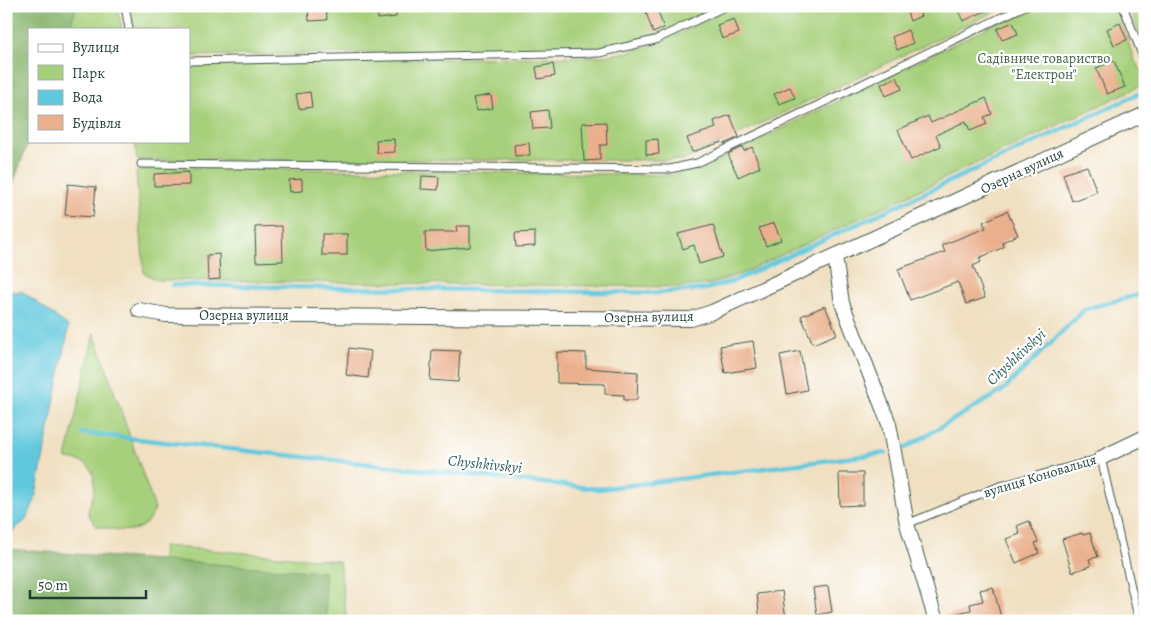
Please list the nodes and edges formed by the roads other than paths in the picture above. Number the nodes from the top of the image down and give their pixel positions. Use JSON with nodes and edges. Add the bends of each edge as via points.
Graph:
{"nodes":[{"id":1,"x":125,"y":6,"type":"edge"},
{"id":2,"x":726,"y":6,"type":"edge"},
{"id":3,"x":1025,"y":6,"type":"edge"},
{"id":4,"x":1123,"y":6,"type":"edge"},
{"id":5,"x":129,"y":28,"type":"edge"},
{"id":6,"x":190,"y":61,"type":"edge"},
{"id":7,"x":1145,"y":62,"type":"edge"},
{"id":8,"x":1145,"y":114,"type":"edge"},
{"id":9,"x":141,"y":164,"type":"dead end"},
{"id":10,"x":835,"y":257,"type":"junction"},
{"id":11,"x":139,"y":310,"type":"dead end"},
{"id":12,"x":1145,"y":436,"type":"edge"},
{"id":13,"x":1101,"y":458,"type":"junction"},
{"id":14,"x":907,"y":524,"type":"junction"},
{"id":15,"x":936,"y":621,"type":"edge"},
{"id":16,"x":1139,"y":621,"type":"edge"}],
"edges":[{"from":1,"to":5,"type":"lane"},
{"from":2,"to":6,"type":"lane","via":[[656,40],[598,53]]},
{"from":3,"to":9,"type":"lane","via":[[697,163],[670,169]]},
{"from":4,"to":7,"type":"lane"},
{"from":8,"to":10,"type":"street","name":"Озерна вулиця"},
{"from":10,"to":11,"type":"street","name":"Озерна вулиця","via":[[691,319],[166,315]]},
{"from":10,"to":14,"type":"street","via":[[842,303],[888,424]]},
{"from":12,"to":13,"type":"street","name":"вулиця Коновальця"},
{"from":13,"to":14,"type":"lane","name":"вулиця Коновальця","via":[[1000,486]]},
{"from":13,"to":16,"type":"lane"},
{"from":14,"to":15,"type":"street"}]}
